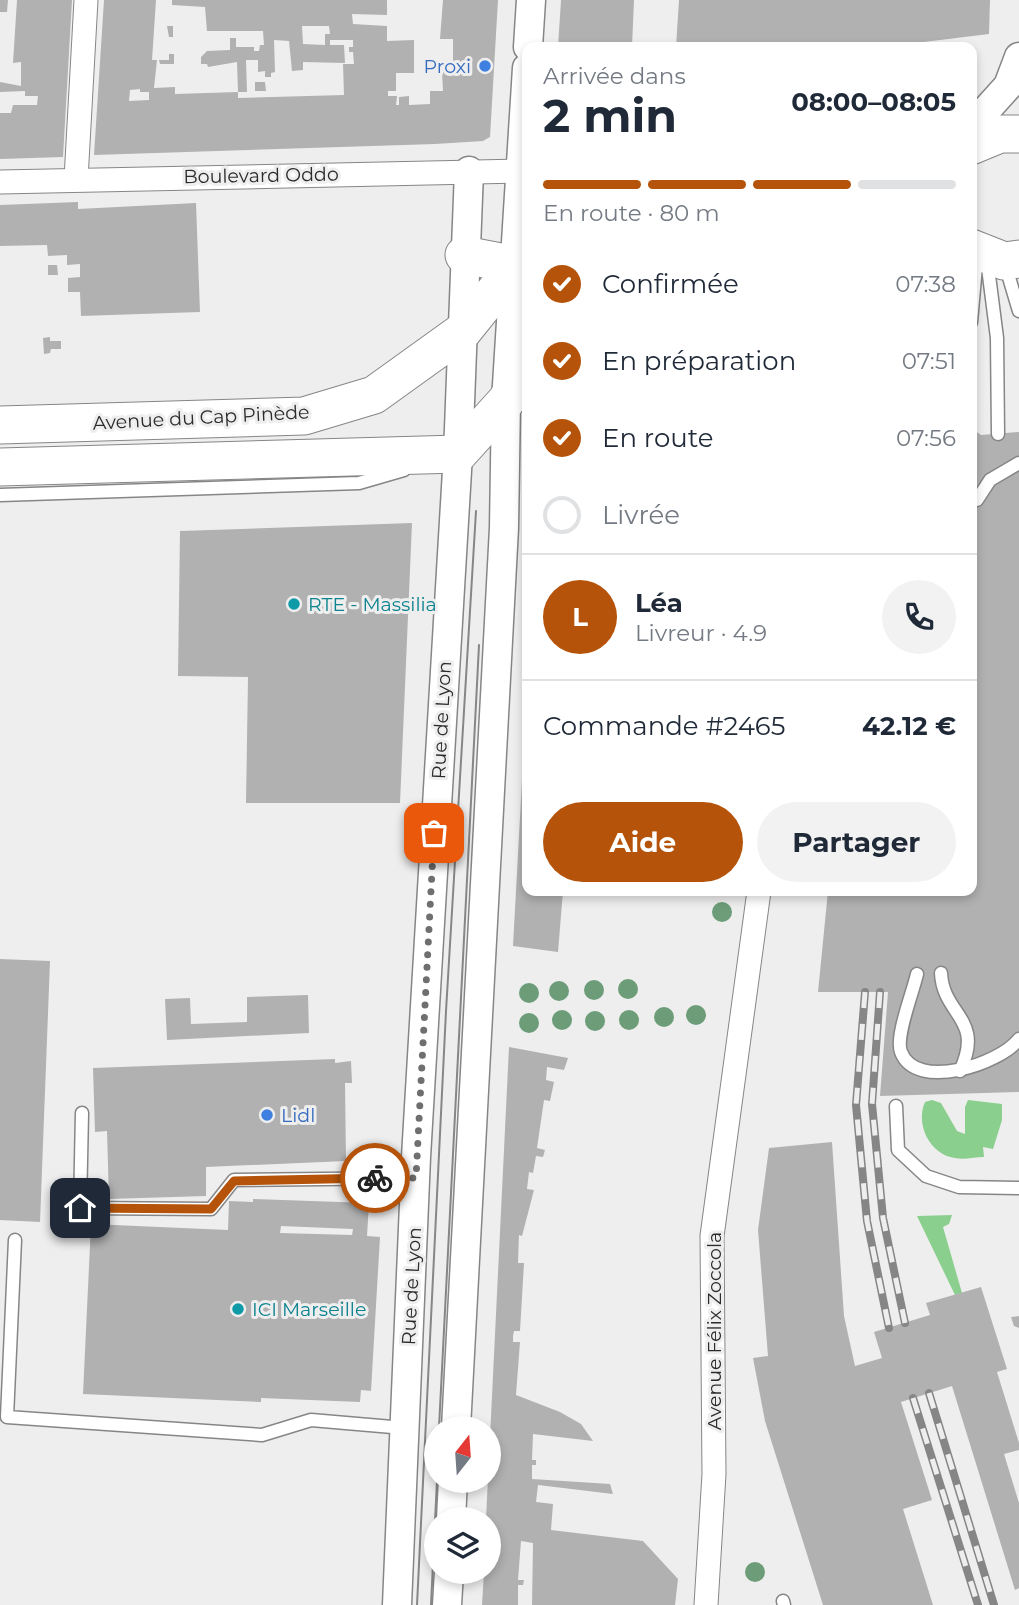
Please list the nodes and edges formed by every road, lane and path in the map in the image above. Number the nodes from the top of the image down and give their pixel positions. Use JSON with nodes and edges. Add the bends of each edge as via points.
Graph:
{"nodes":[{"id":1,"x":86,"y":0,"type":"edge"},
{"id":2,"x":531,"y":0,"type":"edge"},
{"id":3,"x":528,"y":42,"type":"edge"},
{"id":4,"x":1019,"y":57,"type":"edge"},
{"id":5,"x":1014,"y":95,"type":"edge"},
{"id":6,"x":977,"y":123,"type":"edge"},
{"id":7,"x":1019,"y":134,"type":"edge"},
{"id":8,"x":977,"y":144,"type":"edge"},
{"id":9,"x":522,"y":170,"type":"edge"},
{"id":10,"x":469,"y":171,"type":"junction"},
{"id":11,"x":76,"y":179,"type":"junction"},
{"id":12,"x":0,"y":182,"type":"edge"},
{"id":13,"x":986,"y":253,"type":"edge"},
{"id":14,"x":464,"y":255,"type":"junction"},
{"id":15,"x":522,"y":263,"type":"edge"},
{"id":16,"x":522,"y":264,"type":"edge"},
{"id":17,"x":522,"y":271,"type":"edge"},
{"id":18,"x":977,"y":294,"type":"edge"},
{"id":19,"x":1019,"y":311,"type":"edge"},
{"id":20,"x":463,"y":331,"type":"junction"},
{"id":21,"x":522,"y":375,"type":"edge"},
{"id":22,"x":506,"y":401,"type":"junction"},
{"id":23,"x":0,"y":425,"type":"edge"},
{"id":24,"x":998,"y":434,"type":"dead end"},
{"id":25,"x":458,"y":454,"type":"junction"},
{"id":26,"x":1019,"y":463,"type":"edge"},
{"id":27,"x":0,"y":467,"type":"edge"},
{"id":28,"x":0,"y":495,"type":"edge"},
{"id":29,"x":977,"y":500,"type":"dead end"},
{"id":30,"x":758,"y":896,"type":"edge"},
{"id":31,"x":941,"y":973,"type":"dead end"},
{"id":32,"x":917,"y":974,"type":"dead end"},
{"id":33,"x":1019,"y":1039,"type":"edge"},
{"id":34,"x":960,"y":1071,"type":"junction"},
{"id":35,"x":896,"y":1106,"type":"dead end"},
{"id":36,"x":82,"y":1113,"type":"dead end"},
{"id":37,"x":416,"y":1178,"type":"junction"},
{"id":38,"x":1019,"y":1188,"type":"edge"},
{"id":39,"x":15,"y":1240,"type":"dead end"},
{"id":40,"x":457,"y":1416,"type":"edge"},
{"id":41,"x":404,"y":1428,"type":"junction"},
{"id":42,"x":448,"y":1584,"type":"edge"},
{"id":43,"x":397,"y":1605,"type":"edge"},
{"id":44,"x":447,"y":1605,"type":"edge"},
{"id":45,"x":706,"y":1605,"type":"edge"}],
"edges":[{"from":1,"to":11,"type":"street"},
{"from":2,"to":3,"type":"street"},
{"from":4,"to":5,"type":"street"},
{"from":5,"to":6,"type":"street"},
{"from":7,"to":8,"type":"main road","via":[[1000,134]]},
{"from":9,"to":10,"type":"street","name":"Boulevard Oddo"},
{"from":10,"to":11,"type":"street","name":"Boulevard Oddo"},
{"from":10,"to":14,"type":"street","name":"Rue de Lyon"},
{"from":11,"to":12,"type":"street","name":"Boulevard Oddo"},
{"from":13,"to":18,"type":"lane"},
{"from":13,"to":19,"type":"lane"},
{"from":13,"to":24,"type":"lane","via":[[997,338]]},
{"from":14,"to":15,"type":"main road"},
{"from":14,"to":20,"type":"street","name":"Rue de Lyon"},
{"from":16,"to":20,"type":"main road","name":"Avenue du Cap Pinède"},
{"from":17,"to":22,"type":"street"},
{"from":20,"to":23,"type":"main road","name":"Avenue du Cap Pinède","via":[[374,395],[304,416]]},
{"from":20,"to":25,"type":"street","name":"Rue de Lyon"},
{"from":21,"to":22,"type":"main road"},
{"from":22,"to":25,"type":"main road"},
{"from":22,"to":40,"type":"street","via":[[504,528]]},
{"from":25,"to":27,"type":"main road"},
{"from":25,"to":28,"type":"lane","via":[[359,483]]},
{"from":25,"to":37,"type":"street","name":"Rue de Lyon"},
{"from":26,"to":29,"type":"lane","via":[[990,480]]},
{"from":30,"to":45,"type":"street","name":"Avenue Félix Zoccola","via":[[712,1236],[714,1474]]},
{"from":31,"to":34,"type":"lane","via":[[947,1000],[959,1011],[969,1043]]},
{"from":32,"to":34,"type":"lane","via":[[899,1040],[901,1054],[929,1070]]},
{"from":33,"to":34,"type":"lane","via":[[993,1060]]},
{"from":35,"to":38,"type":"lane","via":[[898,1150],[926,1176],[959,1187]]},
{"from":36,"to":37,"type":"lane","via":[[80,1208],[211,1209],[234,1181]]},
{"from":37,"to":41,"type":"street","name":"Rue de Lyon"},
{"from":39,"to":41,"type":"lane","via":[[7,1417],[261,1435],[311,1420]]},
{"from":41,"to":43,"type":"street","name":"Rue de Lyon"},
{"from":42,"to":44,"type":"street"}]}
